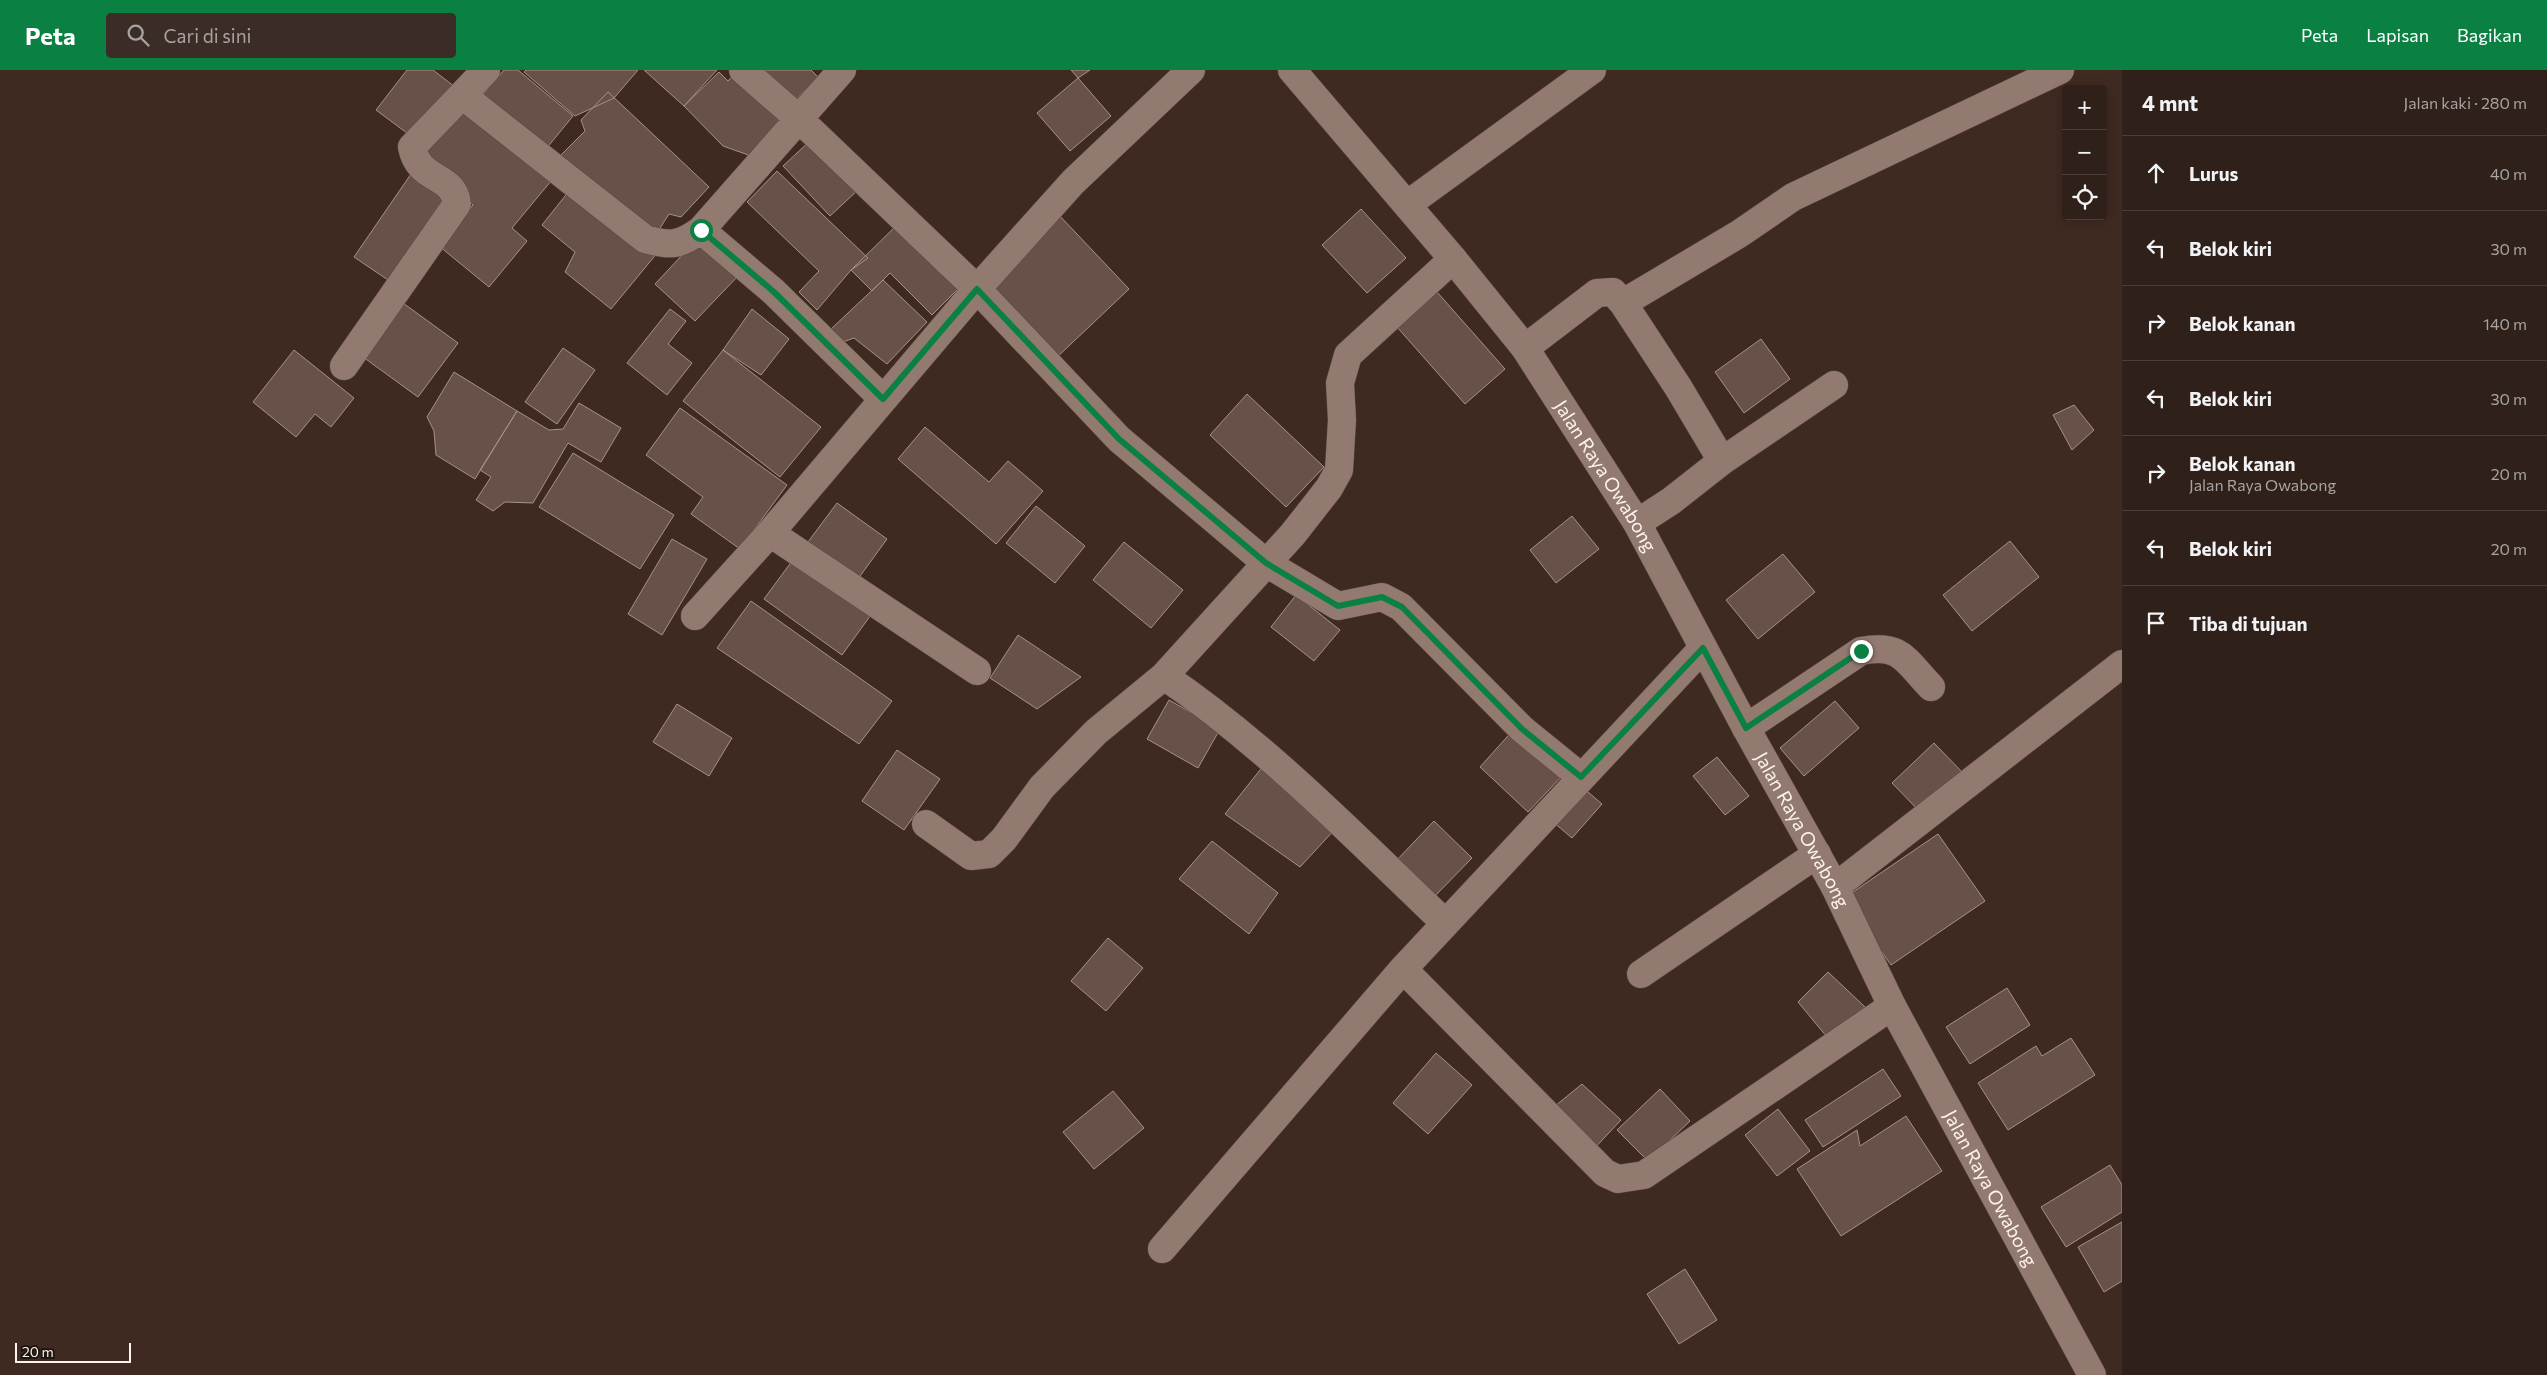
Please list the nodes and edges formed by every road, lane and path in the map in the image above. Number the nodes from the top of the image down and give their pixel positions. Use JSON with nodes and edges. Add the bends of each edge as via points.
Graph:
{"nodes":[{"id":1,"x":486,"y":70,"type":"edge"},
{"id":2,"x":743,"y":70,"type":"edge"},
{"id":3,"x":842,"y":70,"type":"edge"},
{"id":4,"x":1191,"y":70,"type":"edge"},
{"id":5,"x":1292,"y":70,"type":"edge"},
{"id":6,"x":1592,"y":70,"type":"edge"},
{"id":7,"x":2060,"y":70,"type":"edge"},
{"id":8,"x":462,"y":95,"type":"junction"},
{"id":9,"x":798,"y":118,"type":"junction"},
{"id":10,"x":1408,"y":204,"type":"junction"},
{"id":11,"x":701,"y":230,"type":"junction"},
{"id":12,"x":1453,"y":259,"type":"junction"},
{"id":13,"x":977,"y":289,"type":"junction"},
{"id":14,"x":1623,"y":303,"type":"junction"},
{"id":15,"x":1525,"y":348,"type":"junction"},
{"id":16,"x":344,"y":366,"type":"dead end"},
{"id":17,"x":1834,"y":385,"type":"dead end"},
{"id":18,"x":883,"y":399,"type":"junction"},
{"id":19,"x":1722,"y":461,"type":"junction"},
{"id":20,"x":1637,"y":523,"type":"junction"},
{"id":21,"x":770,"y":533,"type":"junction"},
{"id":22,"x":1266,"y":563,"type":"junction"},
{"id":23,"x":695,"y":616,"type":"dead end"},
{"id":24,"x":1703,"y":648,"type":"junction"},
{"id":25,"x":2122,"y":664,"type":"edge"},
{"id":26,"x":977,"y":671,"type":"dead end"},
{"id":27,"x":1164,"y":676,"type":"junction"},
{"id":28,"x":1932,"y":687,"type":"dead end"},
{"id":29,"x":1746,"y":728,"type":"junction"},
{"id":30,"x":1581,"y":777,"type":"junction"},
{"id":31,"x":926,"y":824,"type":"dead end"},
{"id":32,"x":1817,"y":854,"type":"junction"},
{"id":33,"x":1836,"y":887,"type":"junction"},
{"id":34,"x":1445,"y":923,"type":"junction"},
{"id":35,"x":1403,"y":969,"type":"junction"},
{"id":36,"x":1641,"y":974,"type":"dead end"},
{"id":37,"x":1892,"y":1006,"type":"junction"},
{"id":38,"x":1162,"y":1249,"type":"dead end"},
{"id":39,"x":2092,"y":1375,"type":"edge"}],
"edges":[{"from":1,"to":8,"type":"street"},
{"from":2,"to":9,"type":"street"},
{"from":3,"to":9,"type":"street"},
{"from":4,"to":13,"type":"street","via":[[1073,182]]},
{"from":5,"to":10,"type":"street","name":"Jalan Raya Owabong"},
{"from":6,"to":10,"type":"street"},
{"from":7,"to":14,"type":"street","via":[[1793,197],[1739,234]]},
{"from":8,"to":11,"type":"street","via":[[645,239],[667,245],[686,241]]},
{"from":8,"to":16,"type":"street","via":[[412,147],[420,167],[450,187],[456,194],[457,204]]},
{"from":9,"to":11,"type":"street"},
{"from":9,"to":13,"type":"street"},
{"from":10,"to":12,"type":"street","name":"Jalan Raya Owabong"},
{"from":11,"to":18,"type":"street","via":[[774,292]]},
{"from":12,"to":15,"type":"street","name":"Jalan Raya Owabong"},
{"from":12,"to":22,"type":"street","via":[[1348,355],[1340,383],[1339,470],[1293,534]]},
{"from":13,"to":18,"type":"street"},
{"from":13,"to":22,"type":"street","via":[[1119,439]]},
{"from":14,"to":15,"type":"street","via":[[1613,292],[1597,293]]},
{"from":14,"to":19,"type":"street"},
{"from":15,"to":20,"type":"street","name":"Jalan Raya Owabong"},
{"from":17,"to":19,"type":"street"},
{"from":18,"to":21,"type":"street"},
{"from":19,"to":20,"type":"street"},
{"from":20,"to":24,"type":"street","name":"Jalan Raya Owabong"},
{"from":21,"to":23,"type":"street"},
{"from":21,"to":26,"type":"street"},
{"from":22,"to":27,"type":"street"},
{"from":22,"to":30,"type":"street","via":[[1338,606],[1382,597],[1402,607],[1522,729]]},
{"from":24,"to":29,"type":"street","name":"Jalan Raya Owabong"},
{"from":24,"to":30,"type":"street"},
{"from":25,"to":33,"type":"street"},
{"from":27,"to":31,"type":"street","via":[[1096,732],[1042,787],[989,854],[971,856]]},
{"from":27,"to":34,"type":"street","via":[[1204,704],[1335,818]]},
{"from":28,"to":29,"type":"street","via":[[1894,650],[1861,651]]},
{"from":29,"to":32,"type":"street","name":"Jalan Raya Owabong"},
{"from":30,"to":34,"type":"street"},
{"from":32,"to":33,"type":"street","name":"Jalan Raya Owabong"},
{"from":32,"to":36,"type":"street"},
{"from":33,"to":37,"type":"street","name":"Jalan Raya Owabong"},
{"from":34,"to":35,"type":"street"},
{"from":35,"to":37,"type":"street","via":[[1606,1173],[1618,1179],[1644,1175]]},
{"from":35,"to":38,"type":"street"},
{"from":37,"to":39,"type":"street","name":"Jalan Raya Owabong"}]}
